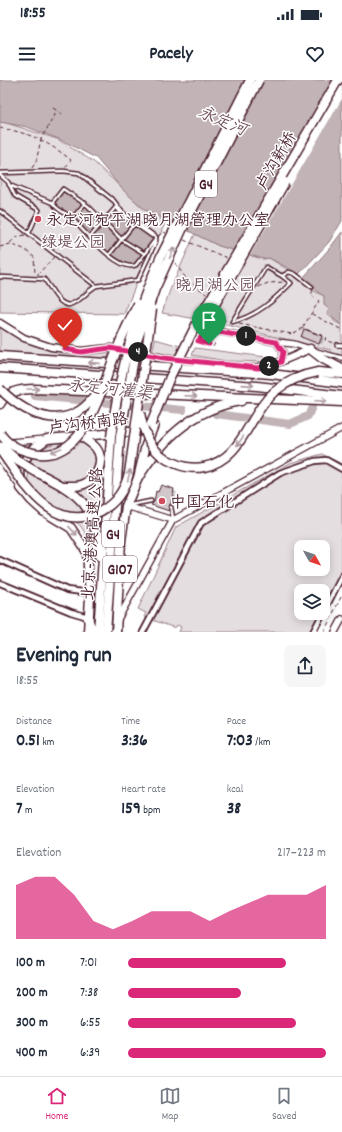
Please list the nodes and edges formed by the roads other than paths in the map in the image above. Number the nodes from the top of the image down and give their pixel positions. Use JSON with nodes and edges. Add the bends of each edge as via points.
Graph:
{"nodes":[{"id":1,"x":250,"y":80,"type":"edge"},
{"id":2,"x":259,"y":80,"type":"edge"},
{"id":3,"x":338,"y":80,"type":"edge"},
{"id":4,"x":342,"y":83,"type":"edge"},
{"id":5,"x":0,"y":174,"type":"edge"},
{"id":6,"x":9,"y":185,"type":"junction"},
{"id":7,"x":52,"y":203,"type":"junction"},
{"id":8,"x":85,"y":203,"type":"junction"},
{"id":9,"x":0,"y":211,"type":"edge"},
{"id":10,"x":72,"y":219,"type":"junction"},
{"id":11,"x":103,"y":222,"type":"junction"},
{"id":12,"x":134,"y":224,"type":"junction"},
{"id":13,"x":29,"y":233,"type":"junction"},
{"id":14,"x":90,"y":236,"type":"junction"},
{"id":15,"x":121,"y":240,"type":"junction"},
{"id":16,"x":145,"y":254,"type":"junction"},
{"id":17,"x":109,"y":255,"type":"junction"},
{"id":18,"x":282,"y":276,"type":"junction"},
{"id":19,"x":0,"y":277,"type":"edge"},
{"id":20,"x":96,"y":286,"type":"junction"},
{"id":21,"x":152,"y":287,"type":"junction"},
{"id":22,"x":312,"y":287,"type":"road end"},
{"id":23,"x":203,"y":318,"type":"junction"},
{"id":24,"x":0,"y":323,"type":"edge"},
{"id":25,"x":201,"y":328,"type":"junction"},
{"id":26,"x":276,"y":342,"type":"junction"},
{"id":27,"x":337,"y":345,"type":"dead end"},
{"id":28,"x":342,"y":345,"type":"edge"},
{"id":29,"x":310,"y":350,"type":"junction"},
{"id":30,"x":0,"y":356,"type":"edge"},
{"id":31,"x":342,"y":358,"type":"edge"},
{"id":32,"x":281,"y":362,"type":"junction"},
{"id":33,"x":0,"y":368,"type":"edge"},
{"id":34,"x":342,"y":369,"type":"edge"},
{"id":35,"x":342,"y":374,"type":"edge"},
{"id":36,"x":105,"y":380,"type":"junction"},
{"id":37,"x":342,"y":382,"type":"edge"},
{"id":38,"x":0,"y":389,"type":"edge"},
{"id":39,"x":342,"y":396,"type":"edge"},
{"id":40,"x":258,"y":399,"type":"junction"},
{"id":41,"x":342,"y":402,"type":"edge"},
{"id":42,"x":0,"y":404,"type":"edge"},
{"id":43,"x":138,"y":405,"type":"junction"},
{"id":44,"x":152,"y":424,"type":"junction"},
{"id":45,"x":342,"y":428,"type":"edge"},
{"id":46,"x":130,"y":430,"type":"junction"},
{"id":47,"x":0,"y":433,"type":"edge"},
{"id":48,"x":81,"y":436,"type":"junction"},
{"id":49,"x":116,"y":437,"type":"junction"},
{"id":50,"x":47,"y":439,"type":"junction"},
{"id":51,"x":0,"y":444,"type":"edge"},
{"id":52,"x":146,"y":445,"type":"junction"},
{"id":53,"x":0,"y":450,"type":"edge"},
{"id":54,"x":0,"y":459,"type":"edge"},
{"id":55,"x":342,"y":468,"type":"edge"},
{"id":56,"x":138,"y":478,"type":"junction"},
{"id":57,"x":62,"y":486,"type":"junction"},
{"id":58,"x":21,"y":488,"type":"junction"},
{"id":59,"x":151,"y":501,"type":"dead end"},
{"id":60,"x":126,"y":506,"type":"junction"},
{"id":61,"x":171,"y":507,"type":"dead end"},
{"id":62,"x":173,"y":520,"type":"junction"},
{"id":63,"x":0,"y":560,"type":"edge"},
{"id":64,"x":342,"y":576,"type":"edge"},
{"id":65,"x":0,"y":583,"type":"edge"},
{"id":66,"x":101,"y":588,"type":"junction"},
{"id":67,"x":90,"y":593,"type":"junction"},
{"id":68,"x":330,"y":599,"type":"edge"},
{"id":69,"x":88,"y":618,"type":"junction"},
{"id":70,"x":118,"y":619,"type":"junction"},
{"id":71,"x":342,"y":619,"type":"edge"},
{"id":72,"x":319,"y":620,"type":"edge"},
{"id":73,"x":116,"y":631,"type":"edge"},
{"id":74,"x":88,"y":632,"type":"edge"},
{"id":75,"x":93,"y":632,"type":"edge"},
{"id":76,"x":98,"y":632,"type":"edge"},
{"id":77,"x":106,"y":632,"type":"edge"},
{"id":78,"x":143,"y":632,"type":"edge"},
{"id":79,"x":313,"y":632,"type":"edge"},
{"id":80,"x":335,"y":632,"type":"edge"}],
"edges":[{"from":1,"to":21,"type":"highway","number":"G4","bridge":true,"via":[[161,256]]},
{"from":21,"to":2,"type":"highway","number":"G4","one_way":true,"bridge":true},
{"from":3,"to":23,"type":"highway","name":"卢沟新桥","number":"G107","bridge":true},
{"from":4,"to":23,"type":"highway","name":"卢沟新桥","number":"G107","bridge":true},
{"from":5,"to":6,"type":"lane"},
{"from":5,"to":20,"type":"lane","via":[[31,171],[79,173],[114,201],[123,213],[156,237],[138,280]]},
{"from":6,"to":7,"type":"lane"},
{"from":6,"to":13,"type":"lane","via":[[15,196],[39,210]]},
{"from":7,"to":8,"type":"lane","via":[[64,189]]},
{"from":7,"to":10,"type":"lane"},
{"from":8,"to":10,"type":"lane"},
{"from":8,"to":11,"type":"lane"},
{"from":9,"to":13,"type":"lane"},
{"from":10,"to":14,"type":"lane"},
{"from":11,"to":12,"type":"lane","via":[[116,207]]},
{"from":11,"to":14,"type":"lane"},
{"from":11,"to":15,"type":"lane"},
{"from":12,"to":15,"type":"lane"},
{"from":12,"to":16,"type":"lane","via":[[155,239]]},
{"from":13,"to":20,"type":"lane"},
{"from":14,"to":17,"type":"lane"},
{"from":15,"to":16,"type":"lane"},
{"from":15,"to":17,"type":"lane"},
{"from":16,"to":17,"type":"lane","via":[[132,267]]},
{"from":18,"to":18,"type":"lane","via":[[266,267],[232,322],[270,305],[291,283]]},
{"from":18,"to":22,"type":"lane","via":[[289,272],[295,274]]},
{"from":19,"to":20,"type":"lane","via":[[44,279],[64,305],[78,302]]},
{"from":21,"to":36,"type":"highway","bridge":true,"via":[[122,335]]},
{"from":21,"to":43,"type":"highway","bridge":true},
{"from":21,"to":49,"type":"highway","number":"G4","bridge":true,"via":[[131,338],[116,401]]},
{"from":23,"to":25,"type":"highway","name":"卢沟桥南路","number":"G107"},
{"from":24,"to":32,"type":"main road","via":[[24,338],[51,347],[81,352],[110,348],[164,358],[252,368]]},
{"from":25,"to":26,"type":"street"},
{"from":25,"to":44,"type":"highway","name":"卢沟桥南路","number":"G107","bridge":true,"via":[[170,377]]},
{"from":26,"to":29,"type":"street","via":[[294,344]]},
{"from":26,"to":32,"type":"street","via":[[283,352]]},
{"from":27,"to":28,"type":"street"},
{"from":29,"to":31,"type":"street"},
{"from":29,"to":32,"type":"main road"},
{"from":29,"to":34,"type":"highway"},
{"from":37,"to":30,"type":"highway","one_way":true,"via":[[271,374]]},
{"from":33,"to":39,"type":"highway","one_way":true,"via":[[257,386]]},
{"from":35,"to":43,"type":"highway","one_way":true,"bridge":true,"via":[[318,372],[299,377],[280,387],[264,404],[229,454],[215,464],[200,468],[173,463],[154,450],[144,432]]},
{"from":36,"to":38,"type":"highway","bridge":true,"via":[[80,410],[71,415],[52,418],[38,416],[22,408]]},
{"from":36,"to":47,"type":"highway","one_way":true,"bridge":true,"via":[[88,423],[67,446],[50,453],[36,454],[14,447]]},
{"from":40,"to":41,"type":"highway","one_way":true},
{"from":42,"to":40,"type":"highway","one_way":true,"via":[[12,392],[34,389]]},
{"from":40,"to":56,"type":"highway","via":[[219,406],[188,422],[165,441]]},
{"from":53,"to":43,"type":"highway","one_way":true,"bridge":true,"via":[[27,488],[44,505],[66,516],[90,515],[111,505],[127,482]]},
{"from":44,"to":46,"type":"highway","name":"卢沟桥南路","via":[[140,431]]},
{"from":44,"to":52,"type":"highway","name":"卢沟桥南路","number":"G107"},
{"from":45,"to":62,"type":"street"},
{"from":46,"to":48,"type":"highway","name":"卢沟桥南路"},
{"from":46,"to":52,"type":"highway","via":[[140,436]]},
{"from":48,"to":50,"type":"highway","name":"卢沟桥南路"},
{"from":48,"to":57,"type":"highway","via":[[96,449],[99,468],[96,475],[84,484]]},
{"from":49,"to":66,"type":"highway","name":"北京-港澳高速公路","number":"G4"},
{"from":49,"to":77,"type":"highway","name":"北京-港澳高速公路","number":"G4"},
{"from":50,"to":51,"type":"street"},
{"from":50,"to":58,"type":"highway","name":"卢沟桥南路","via":[[36,445],[24,459],[20,470]]},
{"from":51,"to":57,"type":"highway","bridge":true,"via":[[18,461]]},
{"from":52,"to":56,"type":"highway","name":"卢沟桥南路","number":"G107"},
{"from":54,"to":58,"type":"street"},
{"from":55,"to":78,"type":"street","via":[[326,460],[315,461],[280,473],[201,523]]},
{"from":56,"to":60,"type":"highway","name":"卢沟桥南路","number":"G107"},
{"from":57,"to":66,"type":"highway","via":[[79,499],[90,512],[98,544]]},
{"from":58,"to":67,"type":"highway","number":"G107","one_way":true,"via":[[36,506],[71,528],[80,539],[88,552]]},
{"from":59,"to":60,"type":"lane"},
{"from":60,"to":62,"type":"street"},
{"from":60,"to":70,"type":"highway","name":"卢沟桥南路","number":"G107","via":[[121,541]]},
{"from":61,"to":62,"type":"lane"},
{"from":62,"to":70,"type":"street"},
{"from":63,"to":67,"type":"street","via":[[67,590]]},
{"from":64,"to":68,"type":"street"},
{"from":65,"to":69,"type":"street"},
{"from":66,"to":76,"type":"highway","name":"北京-港澳高速公路","number":"G4"},
{"from":67,"to":69,"type":"highway","number":"G107"},
{"from":69,"to":74,"type":"highway","number":"G107"},
{"from":69,"to":75,"type":"highway"},
{"from":70,"to":73,"type":"highway","name":"卢沟桥南路","number":"G107"},
{"from":71,"to":80,"type":"street"},
{"from":72,"to":79,"type":"street"}]}
